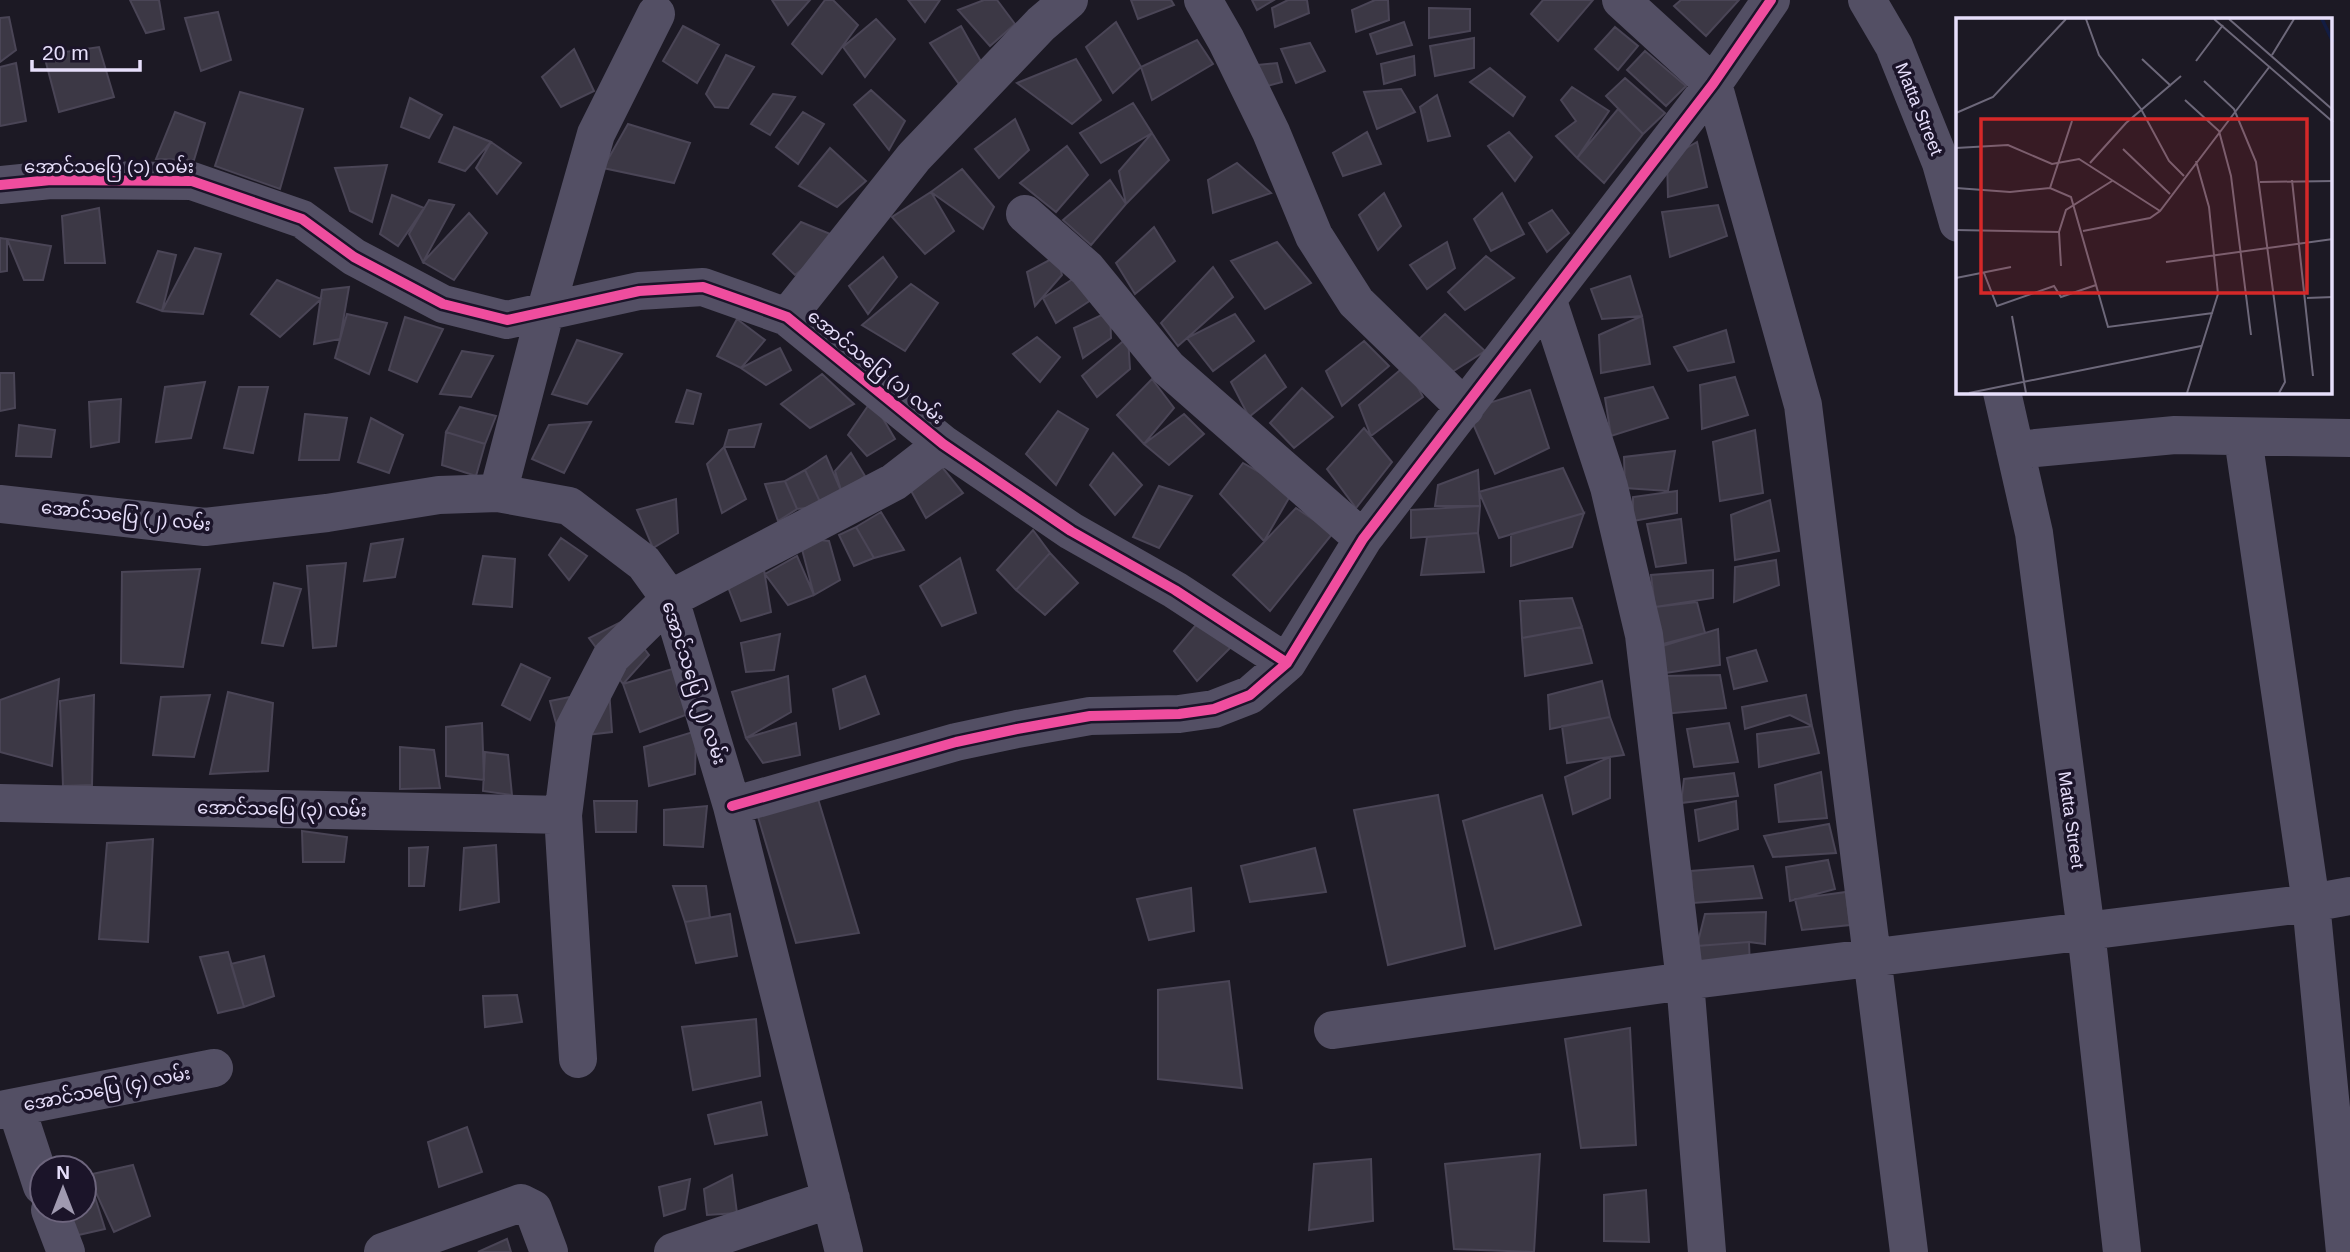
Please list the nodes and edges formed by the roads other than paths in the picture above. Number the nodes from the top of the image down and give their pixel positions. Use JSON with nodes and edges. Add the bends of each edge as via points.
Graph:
{"nodes":[{"id":1,"x":1069,"y":0,"type":"edge"},
{"id":2,"x":1203,"y":0,"type":"edge"},
{"id":3,"x":1621,"y":0,"type":"edge"},
{"id":4,"x":1771,"y":0,"type":"edge"},
{"id":5,"x":1867,"y":0,"type":"edge"},
{"id":6,"x":656,"y":14,"type":"dead end"},
{"id":7,"x":1713,"y":84,"type":"junction"},
{"id":8,"x":0,"y":186,"type":"edge"},
{"id":9,"x":1026,"y":214,"type":"dead end"},
{"id":10,"x":1956,"y":216,"type":"edge"},
{"id":11,"x":1548,"y":300,"type":"junction"},
{"id":12,"x":545,"y":313,"type":"junction"},
{"id":13,"x":786,"y":317,"type":"junction"},
{"id":14,"x":2002,"y":394,"type":"edge"},
{"id":15,"x":1465,"y":408,"type":"junction"},
{"id":16,"x":2243,"y":438,"type":"junction"},
{"id":17,"x":2350,"y":438,"type":"edge"},
{"id":18,"x":943,"y":444,"type":"junction"},
{"id":19,"x":2015,"y":450,"type":"junction"},
{"id":20,"x":498,"y":493,"type":"junction"},
{"id":21,"x":0,"y":503,"type":"edge"},
{"id":22,"x":1363,"y":539,"type":"junction"},
{"id":23,"x":670,"y":599,"type":"junction"},
{"id":24,"x":1287,"y":663,"type":"junction"},
{"id":25,"x":0,"y":803,"type":"edge"},
{"id":26,"x":732,"y":806,"type":"junction"},
{"id":27,"x":563,"y":815,"type":"junction"},
{"id":28,"x":2350,"y":896,"type":"edge"},
{"id":29,"x":2311,"y":903,"type":"junction"},
{"id":30,"x":2086,"y":931,"type":"junction"},
{"id":31,"x":1871,"y":958,"type":"junction"},
{"id":32,"x":1685,"y":981,"type":"junction"},
{"id":33,"x":1333,"y":1030,"type":"dead end"},
{"id":34,"x":578,"y":1059,"type":"dead end"},
{"id":35,"x":214,"y":1069,"type":"dead end"},
{"id":36,"x":8,"y":1109,"type":"edge"},
{"id":37,"x":28,"y":1154,"type":"edge"},
{"id":38,"x":2343,"y":1161,"type":"edge"},
{"id":39,"x":831,"y":1199,"type":"junction"},
{"id":40,"x":55,"y":1224,"type":"edge"},
{"id":41,"x":66,"y":1252,"type":"edge"},
{"id":42,"x":383,"y":1252,"type":"edge"},
{"id":43,"x":549,"y":1252,"type":"edge"},
{"id":44,"x":673,"y":1252,"type":"edge"},
{"id":45,"x":844,"y":1252,"type":"edge"},
{"id":46,"x":1707,"y":1252,"type":"edge"},
{"id":47,"x":1909,"y":1252,"type":"edge"},
{"id":48,"x":2122,"y":1252,"type":"edge"},
{"id":49,"x":2345,"y":1252,"type":"edge"}],
"edges":[{"from":1,"to":13,"type":"street","via":[[914,157]]},
{"from":2,"to":15,"type":"street","via":[[1265,121],[1314,236],[1356,302]]},
{"from":3,"to":7,"type":"street"},
{"from":4,"to":7,"type":"street"},
{"from":5,"to":10,"type":"street","name":"Matta Street","via":[[1894,46],[1941,163]]},
{"from":6,"to":12,"type":"street","via":[[596,134]]},
{"from":7,"to":11,"type":"street"},
{"from":7,"to":31,"type":"street","via":[[1803,405]]},
{"from":8,"to":12,"type":"street","name":"အောင်သပြေ (၁) လမ်း","via":[[51,180],[192,181],[302,219],[354,257],[443,303],[507,320]]},
{"from":9,"to":22,"type":"street","via":[[1087,269],[1168,369]]},
{"from":11,"to":15,"type":"street"},
{"from":11,"to":32,"type":"street","via":[[1609,487],[1644,635]]},
{"from":12,"to":13,"type":"street","name":"အောင်သပြေ (၁) လမ်း","via":[[639,291],[703,287]]},
{"from":12,"to":20,"type":"street"},
{"from":13,"to":18,"type":"street","name":"အောင်သပြေ (၁) လမ်း"},
{"from":14,"to":19,"type":"street","name":"Matta Street"},
{"from":15,"to":22,"type":"street"},
{"from":16,"to":17,"type":"street"},
{"from":16,"to":19,"type":"street","via":[[2175,435]]},
{"from":16,"to":29,"type":"street"},
{"from":18,"to":23,"type":"street","via":[[894,482]]},
{"from":18,"to":24,"type":"street","name":"အောင်သပြေ (၁) လမ်း","via":[[1071,531],[1175,590]]},
{"from":19,"to":30,"type":"street","name":"Matta Street","via":[[2034,533]]},
{"from":20,"to":21,"type":"street","name":"အောင်သပြေ (၂) လမ်း","via":[[439,495],[205,527]]},
{"from":20,"to":23,"type":"street","name":"အောင်သပြေ (၂) လမ်း","via":[[569,506],[644,563]]},
{"from":22,"to":24,"type":"street"},
{"from":23,"to":26,"type":"street","name":"အောင်သပြေ (၂) လမ်း"},
{"from":23,"to":27,"type":"street","via":[[611,657],[574,729]]},
{"from":24,"to":26,"type":"street","via":[[1251,695],[1214,709],[1090,716],[1017,729]]},
{"from":25,"to":27,"type":"street","name":"အောင်သပြေ (၃) လမ်း"},
{"from":26,"to":39,"type":"street","name":"အောင်သပြေ (၂) လမ်း"},
{"from":27,"to":34,"type":"street"},
{"from":28,"to":29,"type":"street"},
{"from":29,"to":30,"type":"street"},
{"from":29,"to":38,"type":"street"},
{"from":30,"to":31,"type":"street"},
{"from":30,"to":48,"type":"street","name":"Matta Street"},
{"from":31,"to":32,"type":"street"},
{"from":31,"to":47,"type":"street"},
{"from":32,"to":33,"type":"street"},
{"from":32,"to":46,"type":"street"},
{"from":35,"to":36,"type":"street","name":"အောင်သပြေ (၄) လမ်း"},
{"from":36,"to":37,"type":"street"},
{"from":38,"to":49,"type":"street"},
{"from":39,"to":44,"type":"street"},
{"from":39,"to":45,"type":"street","name":"အောင်သပြေ (၂) လမ်း"},
{"from":40,"to":41,"type":"street"},
{"from":42,"to":43,"type":"street","via":[[521,1203],[533,1209]]}]}
